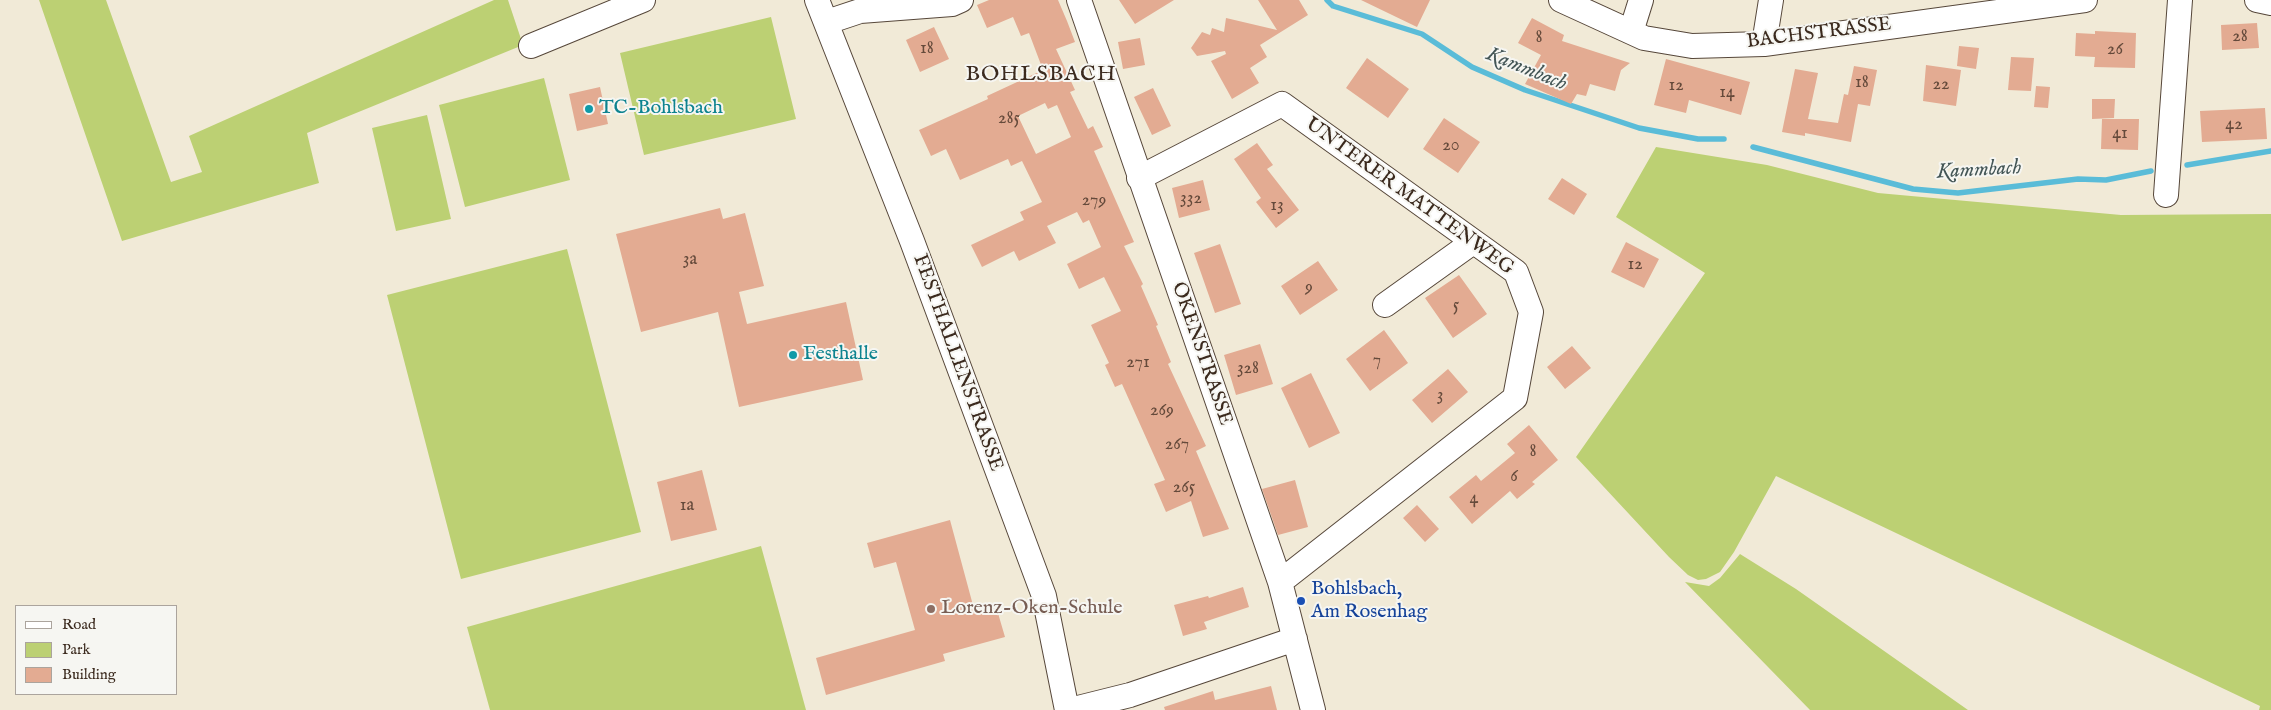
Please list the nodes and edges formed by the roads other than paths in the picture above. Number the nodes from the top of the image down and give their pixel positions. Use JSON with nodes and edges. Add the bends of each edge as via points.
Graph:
{"nodes":[{"id":1,"x":643,"y":0,"type":"edge"},
{"id":2,"x":817,"y":0,"type":"edge"},
{"id":3,"x":961,"y":0,"type":"edge"},
{"id":4,"x":1079,"y":0,"type":"edge"},
{"id":5,"x":1561,"y":0,"type":"edge"},
{"id":6,"x":1641,"y":0,"type":"edge"},
{"id":7,"x":1771,"y":0,"type":"edge"},
{"id":8,"x":2085,"y":0,"type":"edge"},
{"id":9,"x":2180,"y":0,"type":"edge"},
{"id":10,"x":2257,"y":0,"type":"edge"},
{"id":11,"x":2271,"y":3,"type":"edge"},
{"id":12,"x":827,"y":22,"type":"junction"},
{"id":13,"x":1631,"y":32,"type":"junction"},
{"id":14,"x":1764,"y":44,"type":"junction"},
{"id":15,"x":531,"y":46,"type":"dead end"},
{"id":16,"x":1139,"y":178,"type":"junction"},
{"id":17,"x":2166,"y":196,"type":"dead end"},
{"id":18,"x":1474,"y":242,"type":"junction"},
{"id":19,"x":1385,"y":305,"type":"dead end"},
{"id":20,"x":1280,"y":582,"type":"junction"},
{"id":21,"x":1295,"y":639,"type":"junction"},
{"id":22,"x":1069,"y":710,"type":"edge"},
{"id":23,"x":1313,"y":710,"type":"edge"}],
"edges":[{"from":1,"to":15,"type":"street"},
{"from":2,"to":12,"type":"street","name":"FESTHALLENSTRASSE"},
{"from":3,"to":12,"type":"street","via":[[952,4],[860,11]]},
{"from":4,"to":16,"type":"street","name":"OKENSTRASSE"},
{"from":5,"to":13,"type":"street","name":"BACHSTRASSE"},
{"from":6,"to":13,"type":"street"},
{"from":7,"to":14,"type":"street"},
{"from":8,"to":14,"type":"street","name":"BACHSTRASSE"},
{"from":9,"to":17,"type":"street"},
{"from":10,"to":11,"type":"street"},
{"from":12,"to":22,"type":"street","name":"FESTHALLENSTRASSE","via":[[1044,596]]},
{"from":13,"to":14,"type":"street","name":"BACHSTRASSE","via":[[1644,38],[1692,46]]},
{"from":16,"to":18,"type":"street","name":"UNTERER MATTENWEG","via":[[1282,104]]},
{"from":16,"to":20,"type":"street","name":"OKENSTRASSE"},
{"from":18,"to":19,"type":"street"},
{"from":18,"to":20,"type":"street","name":"UNTERER MATTENWEG","via":[[1516,272],[1531,312],[1516,398]]},
{"from":20,"to":21,"type":"street","name":"OKENSTRASSE"},
{"from":21,"to":22,"type":"street","via":[[1130,695]]},
{"from":21,"to":23,"type":"street","name":"OKENSTRASSE"}]}
